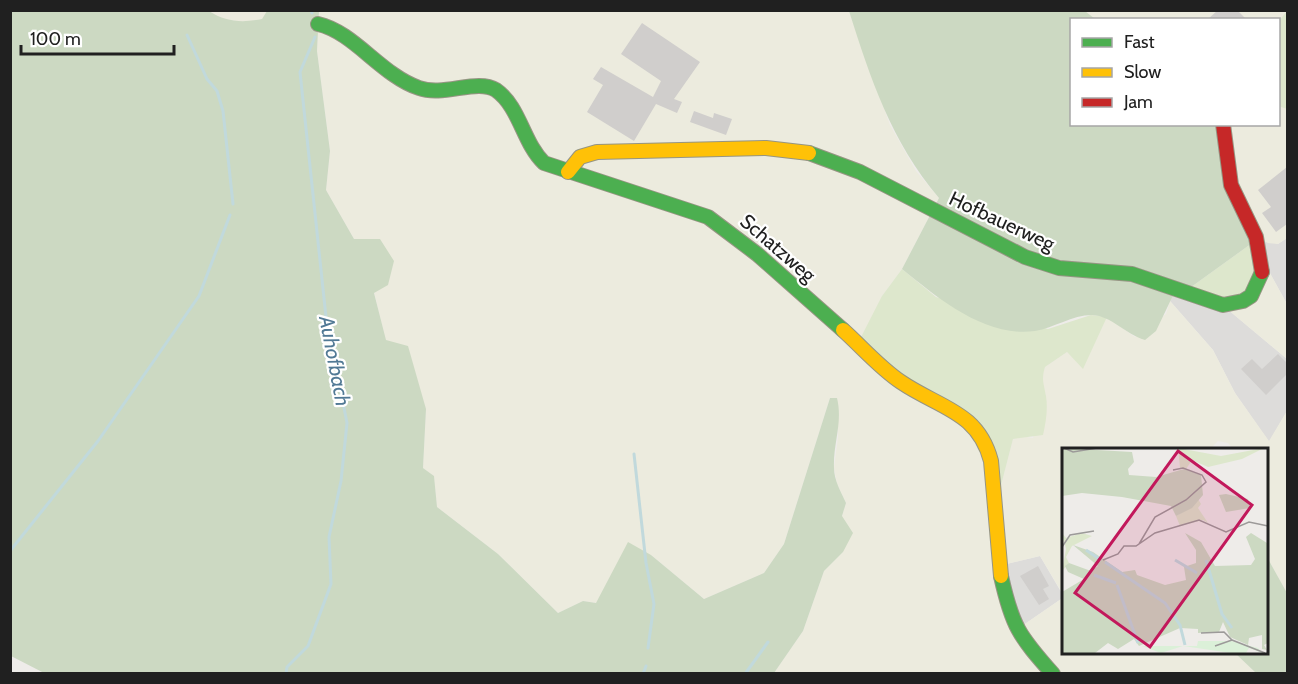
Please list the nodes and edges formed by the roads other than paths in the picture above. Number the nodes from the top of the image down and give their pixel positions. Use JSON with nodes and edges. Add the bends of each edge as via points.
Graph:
{"nodes":[{"id":1,"x":318,"y":24,"type":"dead end"},
{"id":2,"x":1223,"y":126,"type":"edge"},
{"id":3,"x":568,"y":172,"type":"junction"},
{"id":4,"x":1053,"y":674,"type":"edge"}],
"edges":[{"from":1,"to":3,"type":"street","name":"Schatzweg","via":[[331,27],[394,76],[422,89],[444,92],[484,86],[497,91],[511,108],[523,138],[536,156]]},
{"from":2,"to":3,"type":"street","name":"Hofbauerweg","via":[[1229,178],[1261,251],[1263,271],[1251,296],[1243,302],[1223,305],[1132,274],[1059,268],[1025,257],[860,172],[805,151],[766,148],[597,152],[580,157]]},
{"from":3,"to":4,"type":"street","name":"Schatzweg","via":[[708,217],[744,243],[901,382],[975,426],[992,461],[1000,574],[1010,615],[1024,642]]}]}
